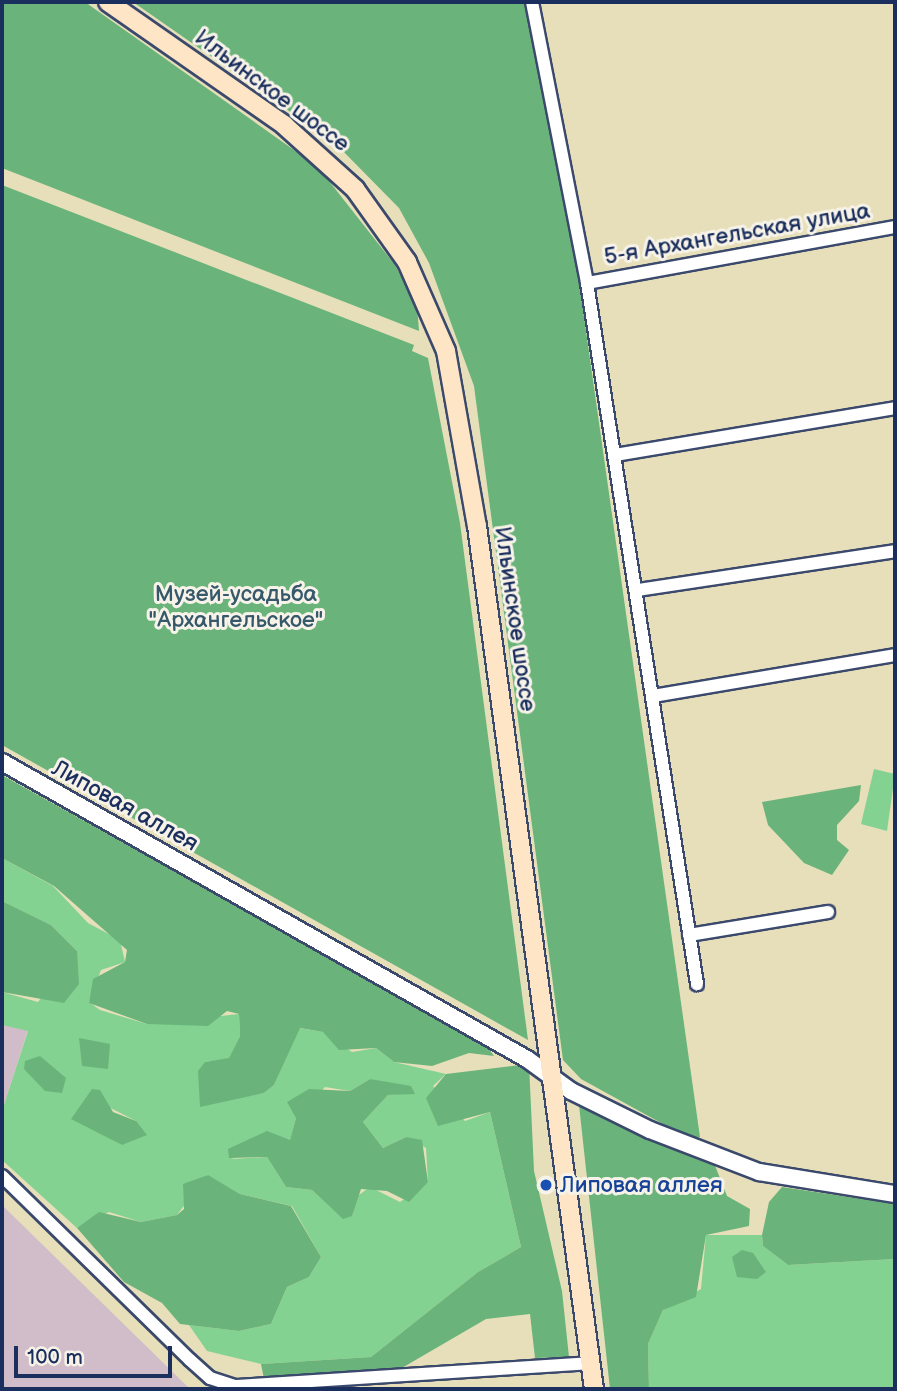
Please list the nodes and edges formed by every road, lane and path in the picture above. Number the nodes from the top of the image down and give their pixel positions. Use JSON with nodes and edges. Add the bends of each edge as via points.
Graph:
{"nodes":[{"id":1,"x":108,"y":2,"type":"edge"},
{"id":2,"x":532,"y":2,"type":"edge"},
{"id":3,"x":895,"y":227,"type":"edge"},
{"id":4,"x":587,"y":283,"type":"junction"},
{"id":5,"x":895,"y":408,"type":"edge"},
{"id":6,"x":615,"y":455,"type":"junction"},
{"id":7,"x":895,"y":551,"type":"edge"},
{"id":8,"x":638,"y":590,"type":"junction"},
{"id":9,"x":895,"y":655,"type":"edge"},
{"id":10,"x":653,"y":696,"type":"junction"},
{"id":11,"x":2,"y":762,"type":"edge"},
{"id":12,"x":828,"y":912,"type":"dead end"},
{"id":13,"x":689,"y":935,"type":"junction"},
{"id":14,"x":697,"y":984,"type":"dead end"},
{"id":15,"x":552,"y":1079,"type":"junction"},
{"id":16,"x":2,"y":1176,"type":"edge"},
{"id":17,"x":895,"y":1194,"type":"edge"},
{"id":18,"x":590,"y":1363,"type":"junction"},
{"id":19,"x":594,"y":1389,"type":"edge"}],
"edges":[{"from":1,"to":15,"type":"main road","name":"Ильинское шоссе","via":[[325,158],[384,226],[427,302],[446,351],[462,423]]},
{"from":2,"to":4,"type":"street"},
{"from":3,"to":4,"type":"street","name":"5-я Архангельская улица"},
{"from":4,"to":6,"type":"street"},
{"from":5,"to":6,"type":"street"},
{"from":6,"to":8,"type":"street"},
{"from":7,"to":8,"type":"street"},
{"from":8,"to":10,"type":"street"},
{"from":9,"to":10,"type":"street"},
{"from":10,"to":13,"type":"street"},
{"from":11,"to":15,"type":"street","name":"Липовая аллея"},
{"from":12,"to":13,"type":"street"},
{"from":13,"to":14,"type":"street"},
{"from":15,"to":17,"type":"street","name":"Липовая аллея","via":[[701,1154],[781,1177]]},
{"from":15,"to":18,"type":"main road","name":"Ильинское шоссе"},
{"from":16,"to":18,"type":"street","via":[[190,1360],[210,1378],[234,1386]]},
{"from":18,"to":19,"type":"main road","name":"Ильинское шоссе"}]}
